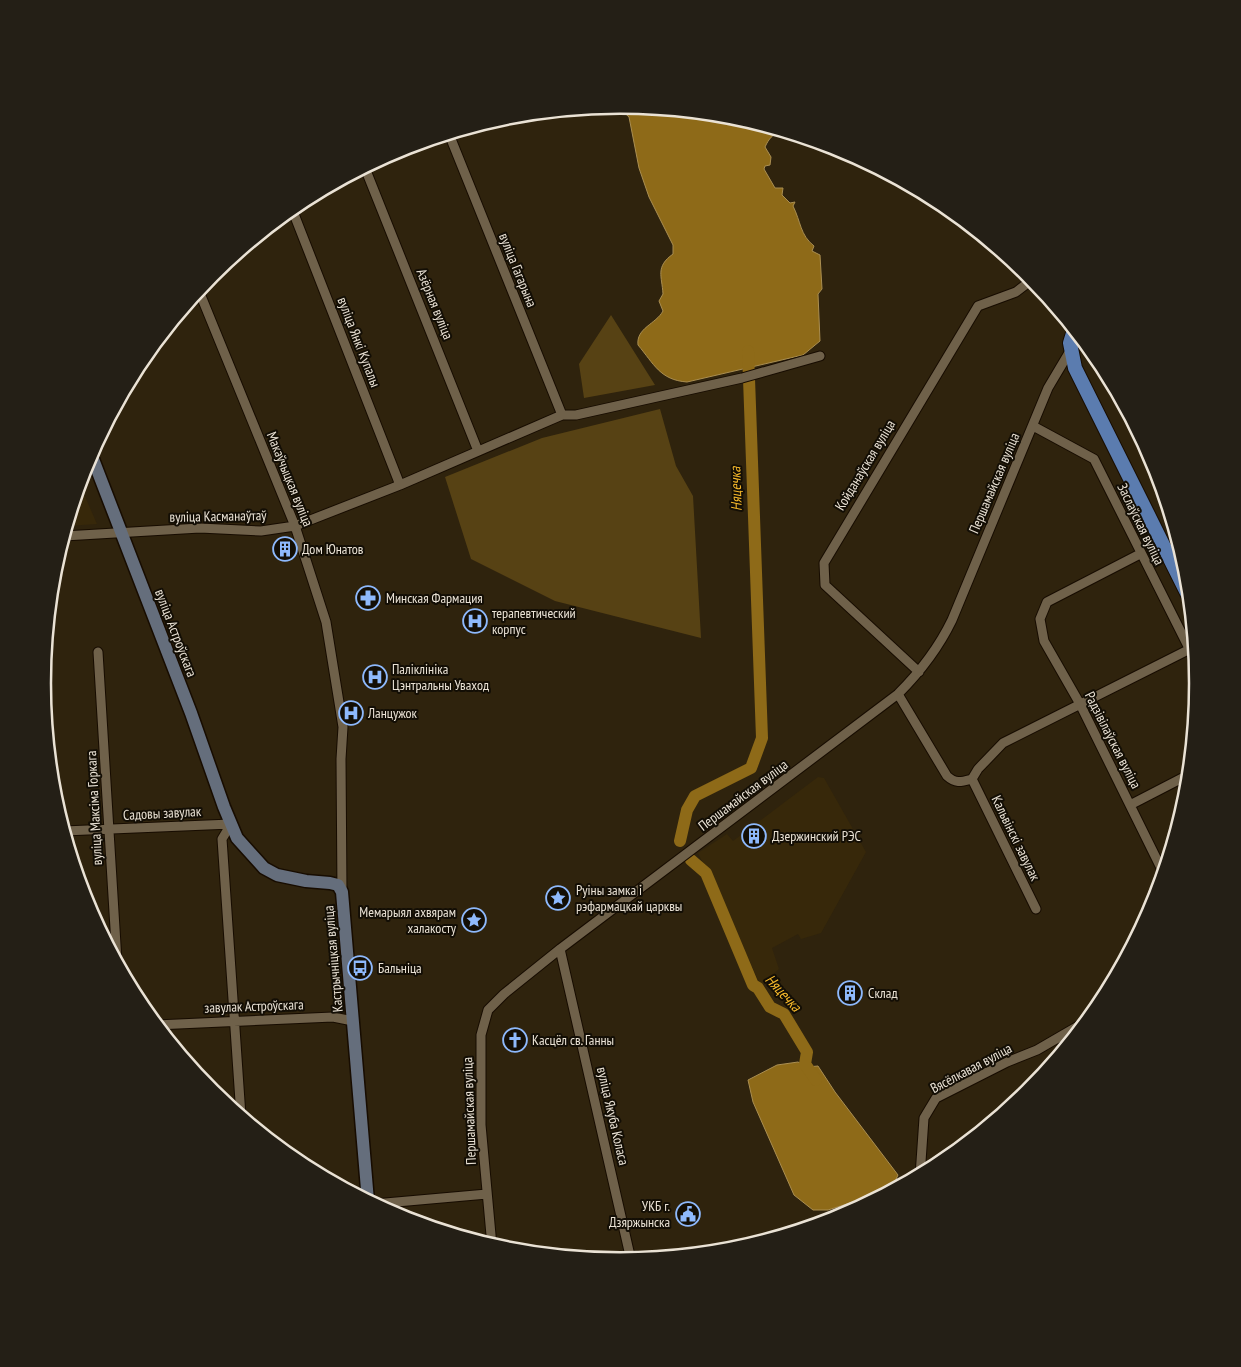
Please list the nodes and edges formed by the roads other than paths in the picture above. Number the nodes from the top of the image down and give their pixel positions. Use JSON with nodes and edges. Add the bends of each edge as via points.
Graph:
{"nodes":[{"id":1,"x":451,"y":140,"type":"edge"},
{"id":2,"x":367,"y":174,"type":"edge"},
{"id":3,"x":295,"y":217,"type":"edge"},
{"id":4,"x":1026,"y":284,"type":"edge"},
{"id":5,"x":202,"y":298,"type":"edge"},
{"id":6,"x":1072,"y":337,"type":"edge"},
{"id":7,"x":1070,"y":352,"type":"junction"},
{"id":8,"x":820,"y":356,"type":"dead end"},
{"id":9,"x":562,"y":415,"type":"junction"},
{"id":10,"x":1033,"y":426,"type":"junction"},
{"id":11,"x":478,"y":451,"type":"junction"},
{"id":12,"x":95,"y":465,"type":"edge"},
{"id":13,"x":400,"y":485,"type":"junction"},
{"id":14,"x":295,"y":526,"type":"junction"},
{"id":15,"x":121,"y":534,"type":"junction"},
{"id":16,"x":71,"y":536,"type":"edge"},
{"id":17,"x":1140,"y":554,"type":"junction"},
{"id":18,"x":1180,"y":580,"type":"edge"},
{"id":19,"x":1189,"y":647,"type":"edge"},
{"id":20,"x":1189,"y":649,"type":"edge"},
{"id":21,"x":98,"y":652,"type":"dead end"},
{"id":22,"x":920,"y":672,"type":"junction"},
{"id":23,"x":898,"y":694,"type":"junction"},
{"id":24,"x":1080,"y":704,"type":"junction"},
{"id":25,"x":342,"y":714,"type":"joint"},
{"id":26,"x":1182,"y":778,"type":"edge"},
{"id":27,"x":972,"y":779,"type":"junction"},
{"id":28,"x":1130,"y":806,"type":"junction"},
{"id":29,"x":231,"y":824,"type":"junction"},
{"id":30,"x":110,"y":830,"type":"junction"},
{"id":31,"x":71,"y":831,"type":"edge"},
{"id":32,"x":1160,"y":866,"type":"edge"},
{"id":33,"x":342,"y":892,"type":"junction"},
{"id":34,"x":1036,"y":909,"type":"dead end"},
{"id":35,"x":116,"y":946,"type":"edge"},
{"id":36,"x":560,"y":948,"type":"junction"},
{"id":37,"x":235,"y":1020,"type":"junction"},
{"id":38,"x":353,"y":1021,"type":"junction"},
{"id":39,"x":165,"y":1024,"type":"edge"},
{"id":40,"x":1071,"y":1031,"type":"edge"},
{"id":41,"x":240,"y":1107,"type":"edge"},
{"id":42,"x":921,"y":1167,"type":"edge"},
{"id":43,"x":367,"y":1193,"type":"edge"},
{"id":44,"x":487,"y":1194,"type":"junction"},
{"id":45,"x":389,"y":1203,"type":"edge"},
{"id":46,"x":491,"y":1238,"type":"edge"},
{"id":47,"x":629,"y":1253,"type":"edge"}],
"edges":[{"from":1,"to":9,"type":"street","name":"вуліца Гагарына"},
{"from":2,"to":11,"type":"street","name":"Азёрная вуліца"},
{"from":3,"to":13,"type":"street","name":"вуліца Янкі Купалы"},
{"from":4,"to":22,"type":"street","name":"Койданаўская вуліца","via":[[1016,292],[978,306],[824,564],[825,585]]},
{"from":5,"to":14,"type":"street","name":"Макаўчыцкая вуліца"},
{"from":6,"to":7,"type":"main road"},
{"from":7,"to":10,"type":"street","name":"Першамайская вуліца","via":[[1048,388]]},
{"from":7,"to":18,"type":"main road","via":[[1083,386]]},
{"from":8,"to":9,"type":"street","name":"вуліца Касманаўтаў","via":[[742,378],[576,415]]},
{"from":9,"to":11,"type":"street","name":"вуліца Касманаўтаў"},
{"from":10,"to":17,"type":"street","name":"Заслаўская вуліца","via":[[1094,459]]},
{"from":10,"to":22,"type":"street","name":"Першамайская вуліца","via":[[952,620],[939,646]]},
{"from":11,"to":13,"type":"street","name":"вуліца Касманаўтаў"},
{"from":12,"to":15,"type":"street","name":"вуліца Астроўскага"},
{"from":13,"to":14,"type":"street","name":"вуліца Касманаўтаў"},
{"from":14,"to":15,"type":"street","name":"вуліца Касманаўтаў"},
{"from":14,"to":25,"type":"street","name":"Макаўчыцкая вуліца","via":[[326,622]]},
{"from":15,"to":16,"type":"street","name":"вуліца Касманаўтаў"},
{"from":15,"to":29,"type":"street","name":"вуліца Астроўскага"},
{"from":17,"to":19,"type":"street","name":"Заслаўская вуліца"},
{"from":17,"to":24,"type":"street","name":"Радзівілаўская вуліца","via":[[1047,602],[1040,619],[1044,641]]},
{"from":20,"to":24,"type":"street"},
{"from":21,"to":30,"type":"street","name":"вуліца Максіма Горкага"},
{"from":22,"to":23,"type":"street","name":"Першамайская вуліца"},
{"from":23,"to":27,"type":"street","via":[[947,776],[953,782]]},
{"from":23,"to":36,"type":"street","name":"Першамайская вуліца"},
{"from":24,"to":27,"type":"street","via":[[1002,743]]},
{"from":24,"to":28,"type":"street","name":"Радзівілаўская вуліца"},
{"from":25,"to":33,"type":"street","name":"Кастрычніцкая вуліца"},
{"from":26,"to":28,"type":"street"},
{"from":27,"to":34,"type":"street","name":"Кальвінскі завулак"},
{"from":28,"to":32,"type":"street","name":"Радзівілаўская вуліца"},
{"from":29,"to":30,"type":"street","name":"Садовы завулак"},
{"from":29,"to":33,"type":"street","name":"вуліца Астроўскага","via":[[249,853],[264,868],[288,878],[330,882],[338,885]]},
{"from":29,"to":37,"type":"street","via":[[222,839]]},
{"from":30,"to":31,"type":"street","name":"Садовы завулак"},
{"from":30,"to":35,"type":"street","name":"вуліца Максіма Горкага"},
{"from":33,"to":38,"type":"street","name":"Кастрычніцкая вуліца"},
{"from":36,"to":44,"type":"street","name":"Першамайская вуліца","via":[[488,1010],[480,1035],[481,1125]]},
{"from":36,"to":47,"type":"street","name":"вуліца Якуба Коласа"},
{"from":37,"to":38,"type":"street","name":"завулак Астроўскага","via":[[334,1017]]},
{"from":37,"to":39,"type":"street","name":"завулак Астроўскага"},
{"from":37,"to":41,"type":"street"},
{"from":38,"to":43,"type":"street","name":"Кастрычніцкая вуліца"},
{"from":40,"to":42,"type":"street","name":"Вясёлкавая вуліца","via":[[936,1098],[924,1118]]},
{"from":44,"to":45,"type":"street"},
{"from":44,"to":46,"type":"street","name":"Першамайская вуліца"}]}
